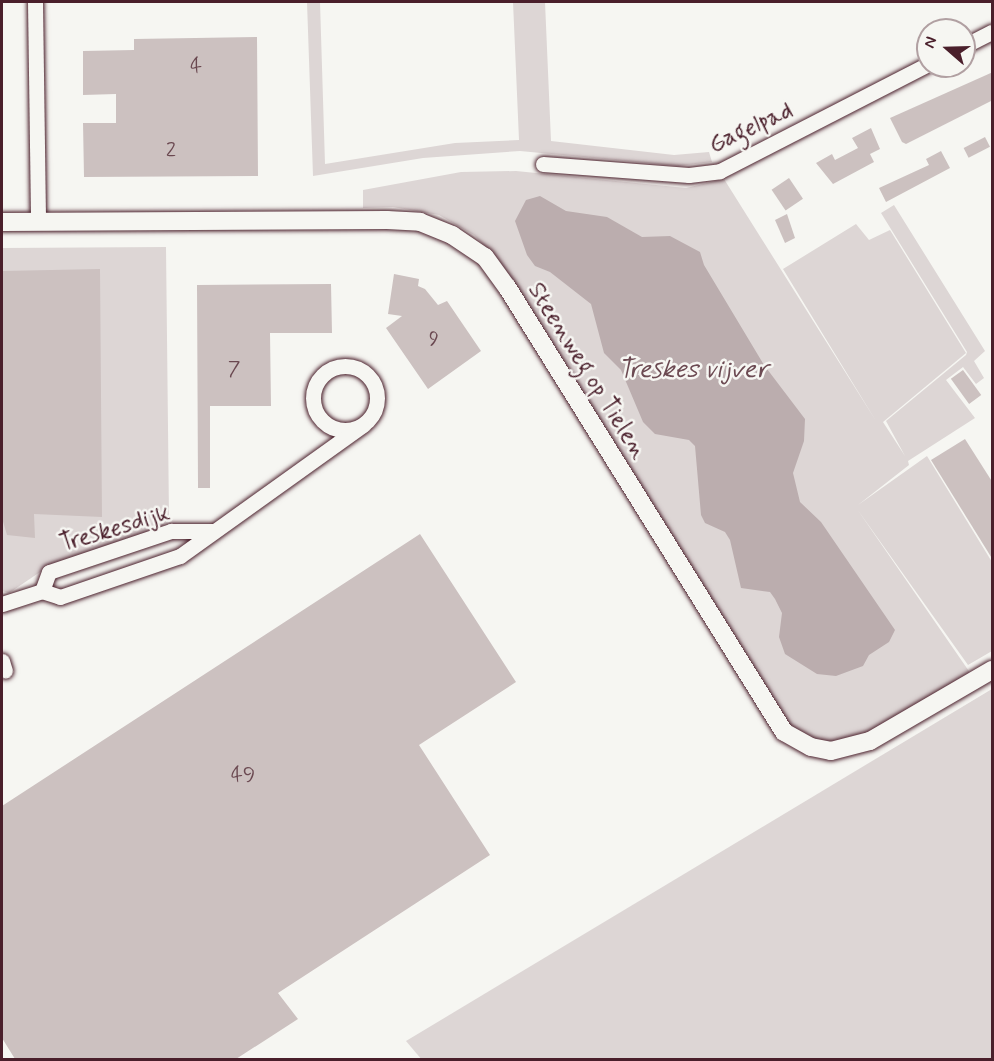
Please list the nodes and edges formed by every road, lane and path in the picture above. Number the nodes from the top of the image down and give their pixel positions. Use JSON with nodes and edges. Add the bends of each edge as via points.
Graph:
{"nodes":[{"id":1,"x":35,"y":2,"type":"edge"},
{"id":2,"x":993,"y":32,"type":"edge"},
{"id":3,"x":976,"y":40,"type":"edge"},
{"id":4,"x":916,"y":70,"type":"edge"},
{"id":5,"x":543,"y":164,"type":"dead end"},
{"id":6,"x":2,"y":222,"type":"edge"},
{"id":7,"x":38,"y":222,"type":"junction"},
{"id":8,"x":319,"y":418,"type":"junction"},
{"id":9,"x":363,"y":425,"type":"junction"},
{"id":10,"x":320,"y":455,"type":"junction"},
{"id":11,"x":214,"y":531,"type":"junction"},
{"id":12,"x":42,"y":591,"type":"junction"},
{"id":13,"x":2,"y":604,"type":"edge"},
{"id":14,"x":993,"y":670,"type":"edge"}],
"edges":[{"from":1,"to":7,"type":"street"},
{"from":2,"to":3,"type":"street"},
{"from":4,"to":5,"type":"street","name":"Gagelpad","via":[[720,171],[689,175]]},
{"from":6,"to":7,"type":"street","name":"Steenweg op Tielen"},
{"from":7,"to":14,"type":"street","name":"Steenweg op Tielen","via":[[387,220],[420,222],[452,235],[485,257],[507,287],[784,732],[811,747],[831,751],[870,741]]},
{"from":8,"to":9,"type":"street","via":[[345,430]]},
{"from":8,"to":9,"type":"street","name":"Treskesdijk","via":[[313,401],[317,382],[330,370],[349,366],[366,374],[376,390],[375,410]]},
{"from":8,"to":10,"type":"street","name":"Treskesdijk"},
{"from":9,"to":10,"type":"street","name":"Treskesdijk"},
{"from":10,"to":11,"type":"street","name":"Treskesdijk"},
{"from":11,"to":12,"type":"street","name":"Treskesdijk","via":[[180,556],[60,597]]},
{"from":11,"to":12,"type":"street","name":"Treskesdijk","via":[[171,531],[49,572]]},
{"from":12,"to":13,"type":"street","name":"Treskesdijk"}]}
